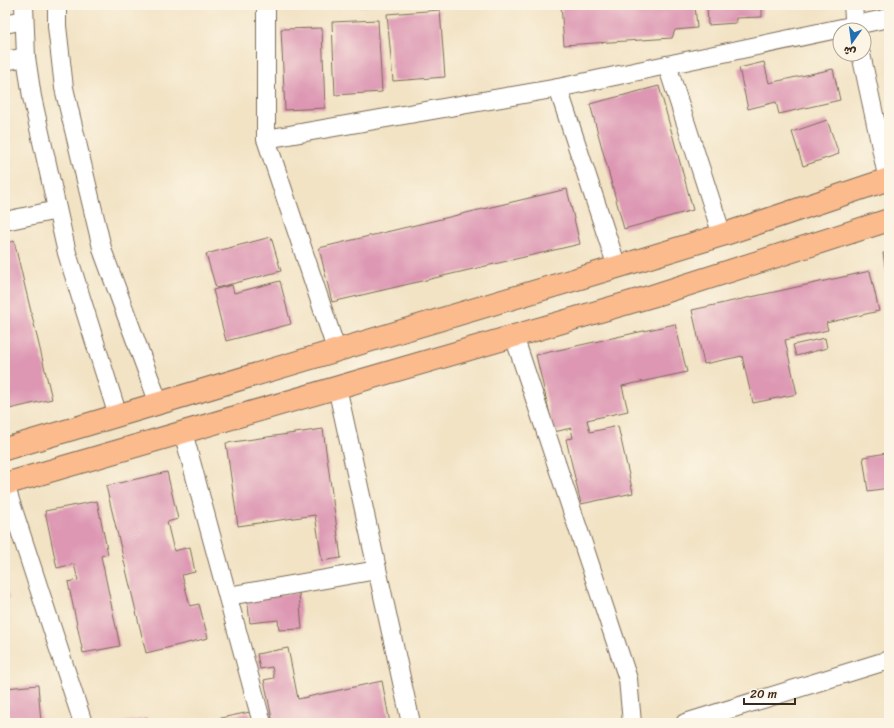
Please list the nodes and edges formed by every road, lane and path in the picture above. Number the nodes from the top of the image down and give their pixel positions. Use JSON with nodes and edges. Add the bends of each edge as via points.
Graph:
{"nodes":[{"id":1,"x":57,"y":5,"type":"edge"},
{"id":2,"x":266,"y":5,"type":"edge"},
{"id":3,"x":853,"y":5,"type":"edge"},
{"id":4,"x":24,"y":13,"type":"edge"},
{"id":5,"x":889,"y":18,"type":"edge"},
{"id":6,"x":854,"y":22,"type":"edge"},
{"id":7,"x":872,"y":23,"type":"edge"},
{"id":8,"x":5,"y":24,"type":"edge"},
{"id":9,"x":832,"y":33,"type":"edge"},
{"id":10,"x":26,"y":57,"type":"junction"},
{"id":11,"x":5,"y":61,"type":"edge"},
{"id":12,"x":863,"y":62,"type":"edge"},
{"id":13,"x":667,"y":65,"type":"junction"},
{"id":14,"x":558,"y":88,"type":"junction"},
{"id":15,"x":266,"y":139,"type":"junction"},
{"id":16,"x":889,"y":179,"type":"edge"},
{"id":17,"x":57,"y":210,"type":"junction"},
{"id":18,"x":889,"y":220,"type":"edge"},
{"id":19,"x":5,"y":221,"type":"edge"},
{"id":20,"x":722,"y":235,"type":"junction"},
{"id":21,"x":617,"y":268,"type":"junction"},
{"id":22,"x":514,"y":336,"type":"junction"},
{"id":23,"x":337,"y":352,"type":"junction"},
{"id":24,"x":337,"y":387,"type":"junction"},
{"id":25,"x":159,"y":404,"type":"junction"},
{"id":26,"x":118,"y":416,"type":"junction"},
{"id":27,"x":183,"y":432,"type":"junction"},
{"id":28,"x":5,"y":450,"type":"edge"},
{"id":29,"x":5,"y":484,"type":"edge"},
{"id":30,"x":377,"y":570,"type":"junction"},
{"id":31,"x":228,"y":596,"type":"junction"},
{"id":32,"x":889,"y":660,"type":"edge"},
{"id":33,"x":83,"y":723,"type":"edge"},
{"id":34,"x":262,"y":723,"type":"edge"},
{"id":35,"x":411,"y":723,"type":"edge"},
{"id":36,"x":632,"y":723,"type":"edge"},
{"id":37,"x":685,"y":723,"type":"edge"}],
"edges":[{"from":1,"to":25,"type":"street","via":[[56,26],[64,88],[103,252]]},
{"from":2,"to":15,"type":"street"},
{"from":3,"to":6,"type":"street"},
{"from":4,"to":8,"type":"street"},
{"from":4,"to":10,"type":"street"},
{"from":5,"to":7,"type":"street"},
{"from":9,"to":13,"type":"street"},
{"from":10,"to":11,"type":"street"},
{"from":10,"to":17,"type":"street","via":[[32,97]]},
{"from":12,"to":16,"type":"street"},
{"from":13,"to":14,"type":"street"},
{"from":13,"to":20,"type":"street"},
{"from":14,"to":15,"type":"street"},
{"from":14,"to":21,"type":"street"},
{"from":15,"to":23,"type":"street"},
{"from":16,"to":20,"type":"main road"},
{"from":17,"to":19,"type":"street"},
{"from":17,"to":26,"type":"street","via":[[67,253]]},
{"from":18,"to":22,"type":"main road","via":[[652,296]]},
{"from":20,"to":21,"type":"main road"},
{"from":21,"to":23,"type":"main road"},
{"from":22,"to":24,"type":"main road"},
{"from":22,"to":36,"type":"street","via":[[628,679]]},
{"from":23,"to":25,"type":"main road"},
{"from":24,"to":27,"type":"main road"},
{"from":24,"to":30,"type":"street"},
{"from":25,"to":26,"type":"main road"},
{"from":26,"to":28,"type":"main road"},
{"from":27,"to":29,"type":"main road"},
{"from":27,"to":31,"type":"street"},
{"from":29,"to":33,"type":"street"},
{"from":30,"to":31,"type":"street"},
{"from":30,"to":35,"type":"street"},
{"from":31,"to":34,"type":"street"},
{"from":32,"to":37,"type":"street"}]}
